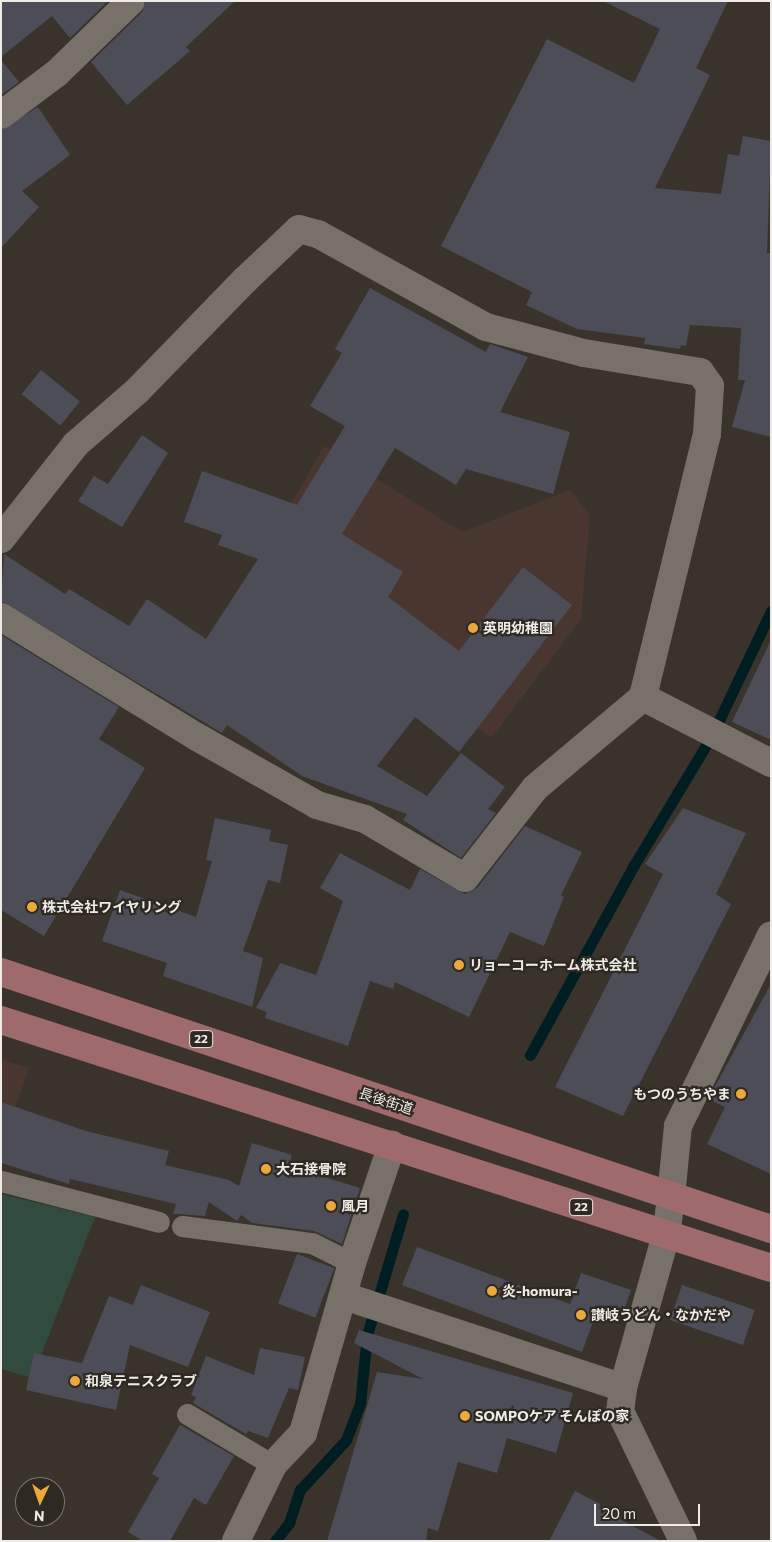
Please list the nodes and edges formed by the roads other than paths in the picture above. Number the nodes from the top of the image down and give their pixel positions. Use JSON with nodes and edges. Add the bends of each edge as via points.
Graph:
{"nodes":[{"id":1,"x":131,"y":1,"type":"edge"},
{"id":2,"x":1,"y":115,"type":"edge"},
{"id":3,"x":1,"y":539,"type":"edge"},
{"id":4,"x":1,"y":616,"type":"edge"},
{"id":5,"x":643,"y":697,"type":"junction"},
{"id":6,"x":771,"y":763,"type":"edge"},
{"id":7,"x":771,"y":935,"type":"edge"},
{"id":8,"x":1,"y":972,"type":"edge"},
{"id":9,"x":1,"y":1020,"type":"edge"},
{"id":10,"x":392,"y":1145,"type":"junction"},
{"id":11,"x":1,"y":1181,"type":"edge"},
{"id":12,"x":671,"y":1197,"type":"junction"},
{"id":13,"x":159,"y":1222,"type":"dead end"},
{"id":14,"x":182,"y":1226,"type":"dead end"},
{"id":15,"x":771,"y":1229,"type":"edge"},
{"id":16,"x":666,"y":1235,"type":"junction"},
{"id":17,"x":352,"y":1263,"type":"junction"},
{"id":18,"x":771,"y":1268,"type":"edge"},
{"id":19,"x":350,"y":1298,"type":"junction"},
{"id":20,"x":623,"y":1388,"type":"junction"},
{"id":21,"x":187,"y":1414,"type":"dead end"},
{"id":22,"x":273,"y":1465,"type":"junction"},
{"id":23,"x":236,"y":1541,"type":"edge"},
{"id":24,"x":682,"y":1541,"type":"edge"}],
"edges":[{"from":1,"to":2,"type":"street","via":[[57,73]]},
{"from":3,"to":5,"type":"street","via":[[76,444],[136,391],[299,229],[318,234],[486,327],[584,353],[700,372],[710,386],[708,434]]},
{"from":4,"to":5,"type":"street","via":[[197,738],[317,805],[365,819],[465,878],[535,788]]},
{"from":5,"to":6,"type":"street"},
{"from":7,"to":12,"type":"street","via":[[678,1126]]},
{"from":8,"to":12,"type":"main road","name":"長後街道","number":"22"},
{"from":9,"to":10,"type":"main road","number":"22"},
{"from":10,"to":16,"type":"main road","number":"22"},
{"from":10,"to":17,"type":"street"},
{"from":11,"to":13,"type":"lane"},
{"from":12,"to":15,"type":"main road","name":"長後街道","number":"22"},
{"from":12,"to":16,"type":"street"},
{"from":14,"to":17,"type":"lane","via":[[312,1244]]},
{"from":16,"to":18,"type":"main road","number":"22"},
{"from":16,"to":20,"type":"street"},
{"from":17,"to":19,"type":"street"},
{"from":19,"to":20,"type":"street"},
{"from":19,"to":22,"type":"street","via":[[303,1433]]},
{"from":20,"to":24,"type":"street","via":[[620,1411]]},
{"from":21,"to":22,"type":"lane"},
{"from":22,"to":23,"type":"street"}]}
